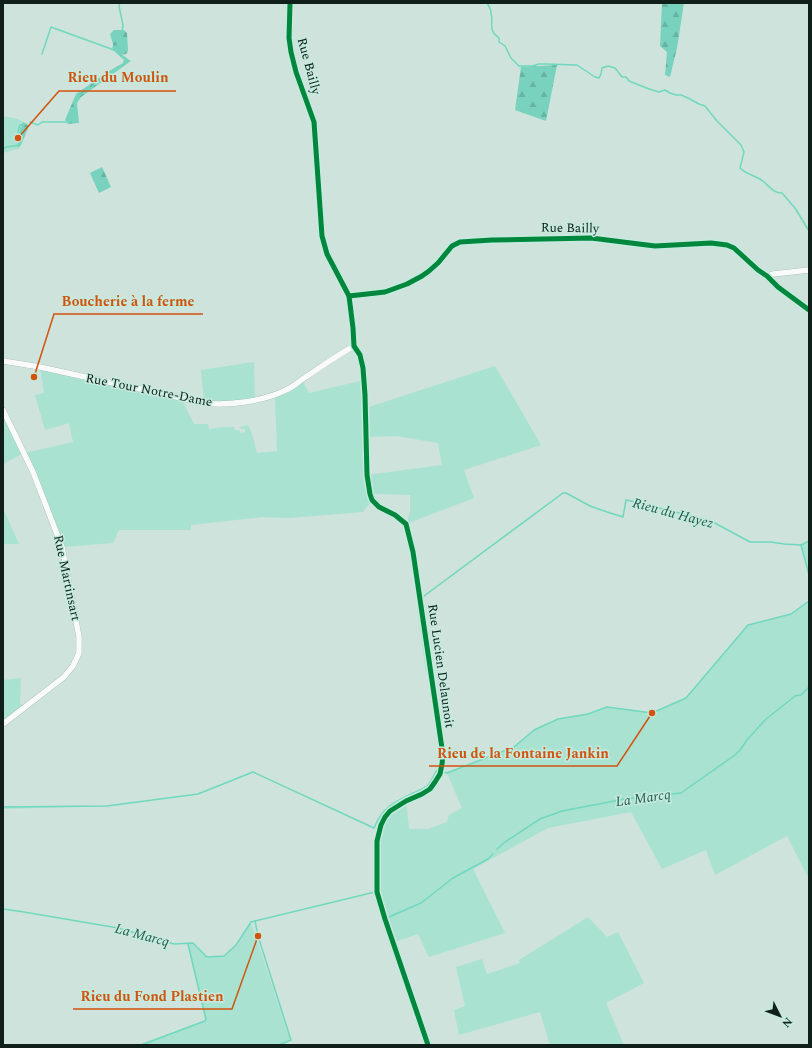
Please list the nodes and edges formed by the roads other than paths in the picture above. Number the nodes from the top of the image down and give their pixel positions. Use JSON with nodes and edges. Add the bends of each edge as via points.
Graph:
{"nodes":[{"id":1,"x":290,"y":3,"type":"edge"},
{"id":2,"x":809,"y":270,"type":"edge"},
{"id":3,"x":767,"y":276,"type":"junction"},
{"id":4,"x":348,"y":296,"type":"junction"},
{"id":5,"x":809,"y":310,"type":"edge"},
{"id":6,"x":354,"y":346,"type":"junction"},
{"id":7,"x":3,"y":360,"type":"edge"},
{"id":8,"x":3,"y":410,"type":"edge"},
{"id":9,"x":3,"y":724,"type":"edge"},
{"id":10,"x":428,"y":1045,"type":"edge"}],
"edges":[{"from":1,"to":4,"type":"street","name":"Rue Bailly","via":[[291,52],[314,122],[323,241]]},
{"from":2,"to":3,"type":"street"},
{"from":3,"to":4,"type":"street","name":"Rue Bailly","via":[[734,248],[722,244],[655,246],[592,238],[492,240],[460,242],[453,245],[429,271],[396,289]]},
{"from":3,"to":5,"type":"street","name":"Rue Bailly"},
{"from":4,"to":6,"type":"street","name":"Rue Bailly"},
{"from":6,"to":7,"type":"street","name":"Rue Tour Notre-Dame","via":[[286,390],[255,400],[228,404],[204,403]]},
{"from":6,"to":10,"type":"street","name":"Rue Lucien Delaunoit","via":[[363,368],[370,494],[379,507],[406,524],[409,533],[443,755],[436,782],[422,794],[390,810],[380,825],[377,841],[377,892]]},
{"from":8,"to":9,"type":"street","name":"Rue Martinsart","via":[[33,472],[62,547],[79,645],[79,653],[73,666],[64,677]]}]}
